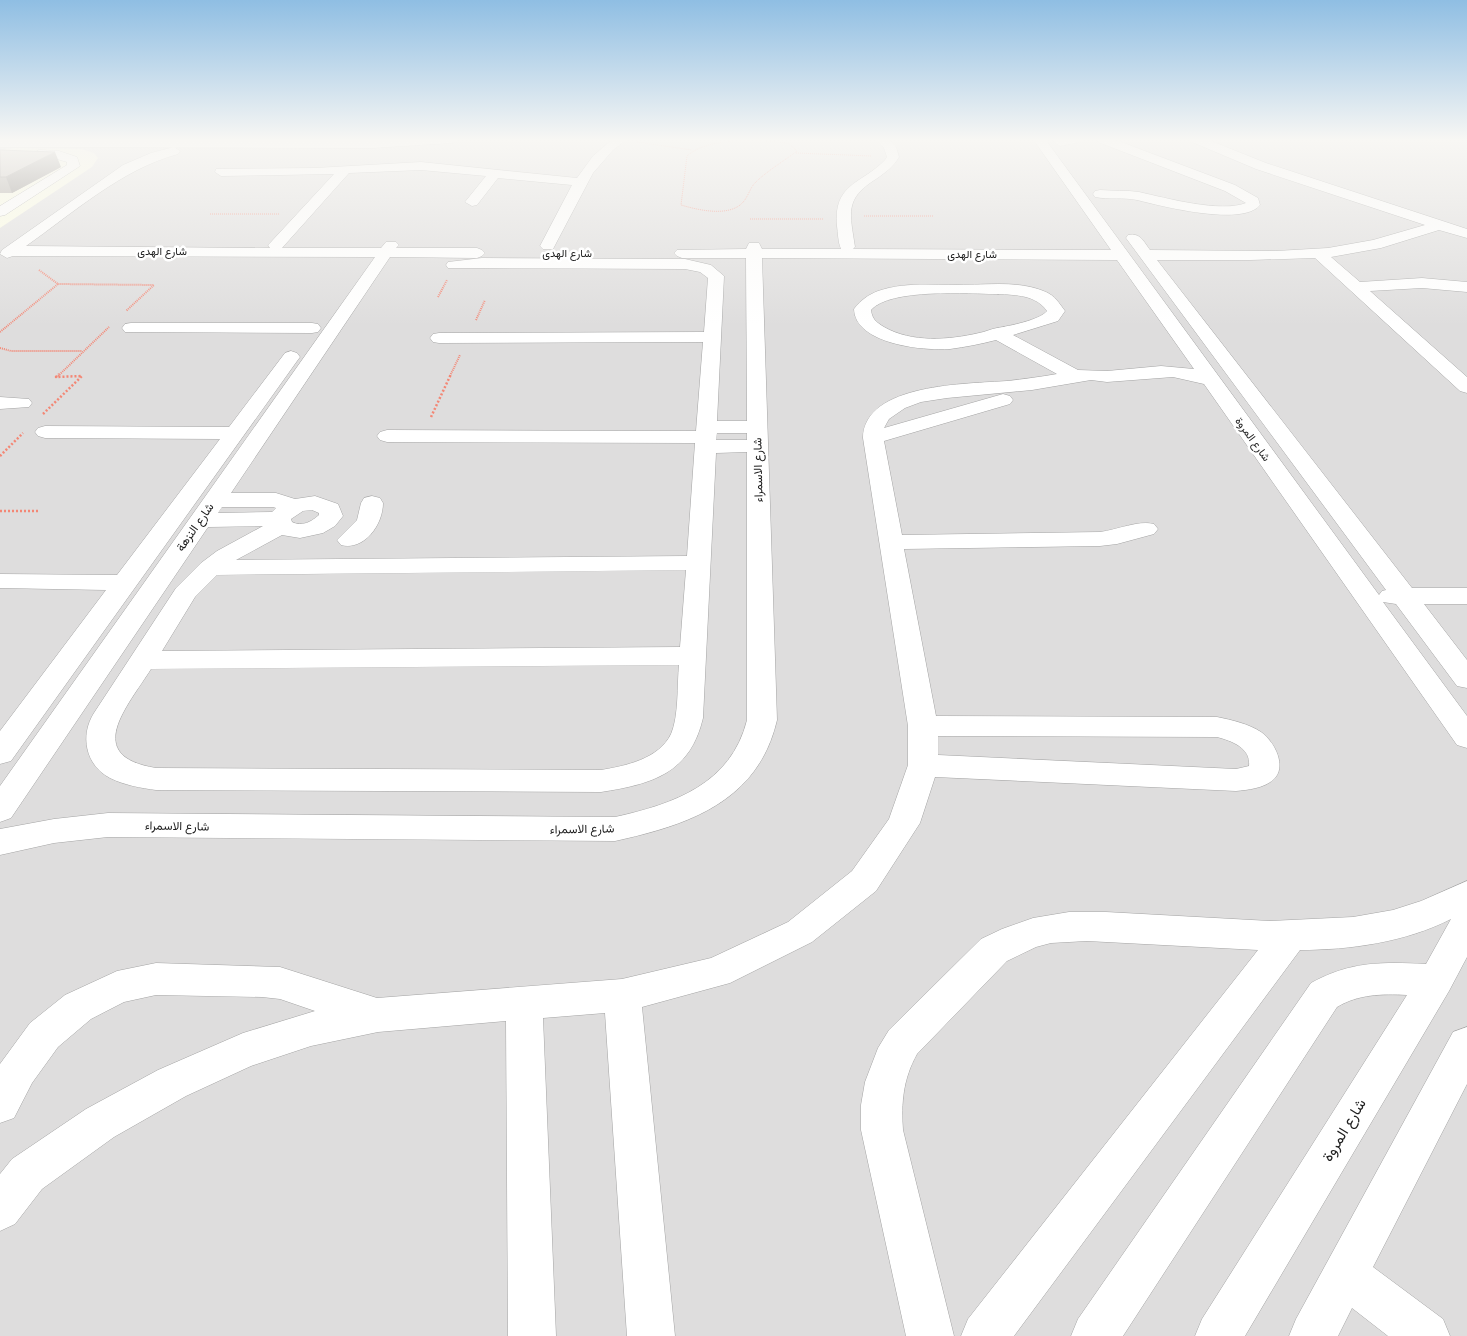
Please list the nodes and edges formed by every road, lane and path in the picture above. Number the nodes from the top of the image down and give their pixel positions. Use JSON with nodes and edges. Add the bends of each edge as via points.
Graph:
{"nodes":[{"id":1,"x":18,"y":201,"type":"edge"},
{"id":2,"x":63,"y":201,"type":"edge"},
{"id":3,"x":81,"y":201,"type":"edge"},
{"id":4,"x":316,"y":201,"type":"edge"},
{"id":5,"x":570,"y":201,"type":"edge"},
{"id":6,"x":679,"y":201,"type":"edge"},
{"id":7,"x":744,"y":201,"type":"edge"},
{"id":8,"x":845,"y":201,"type":"edge"},
{"id":9,"x":1091,"y":201,"type":"edge"},
{"id":10,"x":1105,"y":201,"type":"edge"},
{"id":11,"x":1164,"y":201,"type":"edge"},
{"id":12,"x":1253,"y":201,"type":"edge"},
{"id":13,"x":1365,"y":201,"type":"edge"},
{"id":14,"x":1393,"y":201,"type":"edge"},
{"id":15,"x":0,"y":212,"type":"edge"},
{"id":16,"x":210,"y":214,"type":"dead end"},
{"id":17,"x":304,"y":214,"type":"junction"},
{"id":18,"x":933,"y":216,"type":"dead end"},
{"id":19,"x":844,"y":218,"type":"junction"},
{"id":20,"x":750,"y":219,"type":"dead end"},
{"id":21,"x":1419,"y":219,"type":"junction"},
{"id":22,"x":1438,"y":225,"type":"junction"},
{"id":23,"x":1467,"y":225,"type":"edge"},
{"id":24,"x":1467,"y":234,"type":"edge"},
{"id":25,"x":31,"y":237,"type":"junction"},
{"id":26,"x":276,"y":245,"type":"junction"},
{"id":27,"x":1127,"y":245,"type":"junction"},
{"id":28,"x":489,"y":246,"type":"dead end"},
{"id":29,"x":567,"y":246,"type":"dead end"},
{"id":30,"x":665,"y":246,"type":"dead end"},
{"id":31,"x":848,"y":247,"type":"junction"},
{"id":32,"x":4,"y":250,"type":"edge"},
{"id":33,"x":754,"y":250,"type":"junction"},
{"id":34,"x":65,"y":251,"type":"junction"},
{"id":35,"x":1073,"y":251,"type":"junction"},
{"id":36,"x":1191,"y":251,"type":"junction"},
{"id":37,"x":326,"y":252,"type":"junction"},
{"id":38,"x":378,"y":253,"type":"junction"},
{"id":39,"x":1318,"y":253,"type":"junction"},
{"id":40,"x":24,"y":258,"type":"junction"},
{"id":41,"x":0,"y":264,"type":"edge"},
{"id":42,"x":454,"y":265,"type":"dead end"},
{"id":43,"x":348,"y":267,"type":"dead end"},
{"id":44,"x":1138,"y":276,"type":"junction"},
{"id":45,"x":1162,"y":276,"type":"junction"},
{"id":46,"x":58,"y":284,"type":"junction"},
{"id":47,"x":1356,"y":287,"type":"junction"},
{"id":48,"x":1467,"y":287,"type":"edge"},
{"id":49,"x":122,"y":322,"type":"junction"},
{"id":50,"x":312,"y":328,"type":"junction"},
{"id":51,"x":0,"y":332,"type":"edge"},
{"id":52,"x":997,"y":333,"type":"junction"},
{"id":53,"x":713,"y":337,"type":"junction"},
{"id":54,"x":439,"y":338,"type":"dead end"},
{"id":55,"x":468,"y":338,"type":"junction"},
{"id":56,"x":1186,"y":345,"type":"junction"},
{"id":57,"x":0,"y":348,"type":"edge"},
{"id":58,"x":83,"y":351,"type":"junction"},
{"id":59,"x":1083,"y":376,"type":"junction"},
{"id":60,"x":1211,"y":380,"type":"junction"},
{"id":61,"x":1467,"y":387,"type":"edge"},
{"id":62,"x":0,"y":403,"type":"edge"},
{"id":63,"x":22,"y":403,"type":"dead end"},
{"id":64,"x":43,"y":423,"type":"joint"},
{"id":65,"x":24,"y":432,"type":"dead end"},
{"id":66,"x":235,"y":433,"type":"junction"},
{"id":67,"x":387,"y":436,"type":"dead end"},
{"id":68,"x":423,"y":436,"type":"junction"},
{"id":69,"x":757,"y":436,"type":"junction"},
{"id":70,"x":706,"y":437,"type":"junction"},
{"id":71,"x":0,"y":456,"type":"edge"},
{"id":72,"x":214,"y":500,"type":"junction"},
{"id":73,"x":0,"y":511,"type":"edge"},
{"id":74,"x":40,"y":511,"type":"dead end"},
{"id":75,"x":285,"y":517,"type":"junction"},
{"id":76,"x":200,"y":520,"type":"junction"},
{"id":77,"x":1146,"y":529,"type":"dead end"},
{"id":78,"x":348,"y":540,"type":"dead end"},
{"id":79,"x":892,"y":542,"type":"junction"},
{"id":80,"x":698,"y":563,"type":"junction"},
{"id":81,"x":210,"y":568,"type":"junction"},
{"id":82,"x":0,"y":581,"type":"edge"},
{"id":83,"x":125,"y":583,"type":"junction"},
{"id":84,"x":1366,"y":596,"type":"junction"},
{"id":85,"x":1404,"y":596,"type":"junction"},
{"id":86,"x":1467,"y":596,"type":"edge"},
{"id":87,"x":693,"y":656,"type":"junction"},
{"id":88,"x":142,"y":660,"type":"junction"},
{"id":89,"x":1467,"y":679,"type":"edge"},
{"id":90,"x":923,"y":726,"type":"junction"},
{"id":91,"x":1467,"y":738,"type":"edge"},
{"id":92,"x":0,"y":753,"type":"edge"},
{"id":93,"x":923,"y":765,"type":"junction"},
{"id":94,"x":0,"y":810,"type":"edge"},
{"id":95,"x":0,"y":842,"type":"edge"},
{"id":96,"x":1467,"y":895,"type":"edge"},
{"id":97,"x":1467,"y":923,"type":"edge"},
{"id":98,"x":1289,"y":937,"type":"junction"},
{"id":99,"x":1436,"y":980,"type":"junction"},
{"id":100,"x":622,"y":994,"type":"junction"},
{"id":101,"x":524,"y":1003,"type":"junction"},
{"id":102,"x":378,"y":1015,"type":"junction"},
{"id":103,"x":1467,"y":1045,"type":"edge"},
{"id":104,"x":0,"y":1104,"type":"edge"},
{"id":105,"x":14,"y":1178,"type":"edge"},
{"id":106,"x":0,"y":1209,"type":"edge"},
{"id":107,"x":1346,"y":1275,"type":"junction"},
{"id":108,"x":532,"y":1336,"type":"edge"},
{"id":109,"x":651,"y":1336,"type":"edge"},
{"id":110,"x":930,"y":1336,"type":"edge"},
{"id":111,"x":985,"y":1336,"type":"edge"},
{"id":112,"x":1095,"y":1336,"type":"edge"},
{"id":113,"x":1219,"y":1336,"type":"edge"},
{"id":114,"x":1313,"y":1336,"type":"edge"},
{"id":115,"x":1426,"y":1336,"type":"edge"}],
"edges":[{"from":1,"to":15,"type":"street"},
{"from":2,"to":32,"type":"street"},
{"from":3,"to":25,"type":"street"},
{"from":4,"to":17,"type":"street"},
{"from":5,"to":29,"type":"street","name":"شارع الهدى","via":[[543,246]]},
{"from":6,"to":7,"type":"path","via":[[688,208],[727,210]]},
{"from":8,"to":19,"type":"street"},
{"from":9,"to":27,"type":"street","name":"شارع المروة"},
{"from":10,"to":27,"type":"street","name":"شارع المروة"},
{"from":11,"to":12,"type":"street","via":[[1242,210],[1253,205]]},
{"from":13,"to":21,"type":"street"},
{"from":14,"to":23,"type":"street"},
{"from":16,"to":17,"type":"path"},
{"from":17,"to":26,"type":"street"},
{"from":18,"to":19,"type":"path"},
{"from":19,"to":20,"type":"path"},
{"from":19,"to":31,"type":"street"},
{"from":21,"to":22,"type":"street"},
{"from":21,"to":36,"type":"street","name":"شارع الهدى","via":[[1365,236],[1321,244]]},
{"from":22,"to":24,"type":"street"},
{"from":22,"to":39,"type":"street","name":"شارع الهدى","via":[[1368,246]]},
{"from":25,"to":26,"type":"street","name":"شارع الهدى","via":[[71,244]]},
{"from":25,"to":32,"type":"street"},
{"from":26,"to":38,"type":"street","name":"شارع الهدى"},
{"from":27,"to":35,"type":"street","name":"شارع الهدى"},
{"from":27,"to":35,"type":"street","via":[[1092,240]]},
{"from":27,"to":36,"type":"street","name":"شارع الهدى"},
{"from":27,"to":36,"type":"street","via":[[1155,240]]},
{"from":27,"to":44,"type":"street","name":"شارع المروة"},
{"from":27,"to":45,"type":"street","name":"شارع المروة"},
{"from":28,"to":38,"type":"street","name":"شارع الهدى"},
{"from":30,"to":33,"type":"street","name":"شارع الهدى"},
{"from":31,"to":33,"type":"street","name":"شارع الهدى"},
{"from":31,"to":35,"type":"street","name":"شارع الهدى"},
{"from":32,"to":34,"type":"street","name":"شارع الهدى"},
{"from":33,"to":35,"type":"street","name":"شارع الهدى"},
{"from":33,"to":38,"type":"street","name":"شارع الهدى"},
{"from":33,"to":69,"type":"street","name":"شارع الاسمراء"},
{"from":34,"to":37,"type":"street","name":"شارع الهدى"},
{"from":34,"to":40,"type":"street"},
{"from":35,"to":44,"type":"street"},
{"from":36,"to":39,"type":"street","name":"شارع الهدى"},
{"from":36,"to":45,"type":"street"},
{"from":37,"to":38,"type":"street","name":"شارع الهدى"},
{"from":37,"to":43,"type":"street"},
{"from":38,"to":50,"type":"street","name":"شارع النزهة"},
{"from":38,"to":72,"type":"street","name":"شارع النزهة"},
{"from":39,"to":47,"type":"street"},
{"from":40,"to":41,"type":"street"},
{"from":40,"to":46,"type":"path"},
{"from":42,"to":53,"type":"street","via":[[696,265],[716,276]]},
{"from":44,"to":56,"type":"street","name":"شارع المروة"},
{"from":45,"to":85,"type":"street","name":"شارع المروة"},
{"from":46,"to":49,"type":"path","via":[[154,285]]},
{"from":46,"to":51,"type":"path"},
{"from":47,"to":48,"type":"street","via":[[1413,283]]},
{"from":47,"to":61,"type":"street"},
{"from":49,"to":50,"type":"street"},
{"from":49,"to":58,"type":"path"},
{"from":50,"to":66,"type":"street","name":"شارع النزهة"},
{"from":52,"to":52,"type":"street","via":[[958,343],[920,344],[872,330],[860,315],[868,301],[909,290],[1017,290],[1046,298],[1054,304],[1056,310],[1052,317]]},
{"from":52,"to":59,"type":"street"},
{"from":53,"to":55,"type":"street"},
{"from":53,"to":70,"type":"street"},
{"from":54,"to":55,"type":"street"},
{"from":55,"to":68,"type":"path"},
{"from":56,"to":59,"type":"street","via":[[1183,351],[1174,355],[1095,367]]},
{"from":56,"to":60,"type":"street","name":"شارع المروة"},
{"from":57,"to":58,"type":"path","via":[[11,351]]},
{"from":58,"to":64,"type":"path","via":[[56,377],[82,376]]},
{"from":59,"to":60,"type":"street","via":[[1163,370],[1191,372]]},
{"from":59,"to":79,"type":"street","via":[[944,393],[904,401],[889,408],[872,428]]},
{"from":60,"to":84,"type":"street","name":"شارع المروة"},
{"from":62,"to":63,"type":"street"},
{"from":64,"to":66,"type":"street"},
{"from":65,"to":71,"type":"path"},
{"from":66,"to":83,"type":"street","name":"شارع النزهة"},
{"from":67,"to":68,"type":"street"},
{"from":68,"to":70,"type":"street"},
{"from":69,"to":70,"type":"street"},
{"from":69,"to":95,"type":"street","name":"شارع الاسمراء","via":[[762,720],[755,744],[741,768],[718,790],[688,808],[653,822],[615,829],[108,825],[54,830]]},
{"from":70,"to":80,"type":"street"},
{"from":72,"to":75,"type":"street","via":[[276,500]]},
{"from":72,"to":76,"type":"street","name":"شارع النزهة"},
{"from":73,"to":74,"type":"path"},
{"from":75,"to":76,"type":"street"},
{"from":75,"to":78,"type":"street","via":[[308,504],[322,504],[330,509],[329,520],[370,513]]},
{"from":75,"to":81,"type":"street"},
{"from":76,"to":94,"type":"street","name":"شارع النزهة"},
{"from":77,"to":79,"type":"street","via":[[1100,539]]},
{"from":79,"to":90,"type":"street"},
{"from":80,"to":81,"type":"street"},
{"from":80,"to":87,"type":"street"},
{"from":81,"to":88,"type":"street","via":[[185,593]]},
{"from":82,"to":83,"type":"street"},
{"from":83,"to":92,"type":"street","name":"شارع النزهة"},
{"from":84,"to":85,"type":"street"},
{"from":84,"to":91,"type":"street","name":"شارع المروة"},
{"from":85,"to":86,"type":"street"},
{"from":85,"to":89,"type":"street","name":"شارع المروة"},
{"from":87,"to":88,"type":"street"},
{"from":87,"to":88,"type":"street","via":[[689,718],[684,736],[672,753],[653,767],[628,777],[601,781],[156,779],[136,776],[119,770],[107,760],[100,748],[99,735],[104,720]]},
{"from":90,"to":93,"type":"street"},
{"from":90,"to":93,"type":"street","via":[[1217,728],[1234,731],[1250,739],[1261,749],[1266,761],[1262,772],[1252,778],[1236,780]]},
{"from":93,"to":100,"type":"street","via":[[904,823],[864,881],[800,932],[717,972]]},
{"from":96,"to":98,"type":"street","via":[[1423,915],[1382,927]]},
{"from":97,"to":99,"type":"street","name":"شارع المروة"},
{"from":98,"to":110,"type":"street","via":[[1070,925],[1032,932],[994,950],[903,1042],[885,1082],[881,1105],[882,1130]]},
{"from":98,"to":111,"type":"street"},
{"from":99,"to":112,"type":"street","via":[[1362,979],[1341,985],[1324,995]]},
{"from":99,"to":113,"type":"street","name":"شارع المروة"},
{"from":100,"to":101,"type":"street"},
{"from":100,"to":109,"type":"street"},
{"from":101,"to":102,"type":"street"},
{"from":101,"to":108,"type":"street"},
{"from":102,"to":104,"type":"street","via":[[280,983],[262,981],[156,979],[117,987],[78,1006],[44,1035],[18,1070]]},
{"from":102,"to":105,"type":"street","via":[[311,1029],[243,1051],[172,1082]]},
{"from":103,"to":107,"type":"street"},
{"from":105,"to":106,"type":"street"},
{"from":107,"to":114,"type":"street"},
{"from":107,"to":115,"type":"street"}]}
